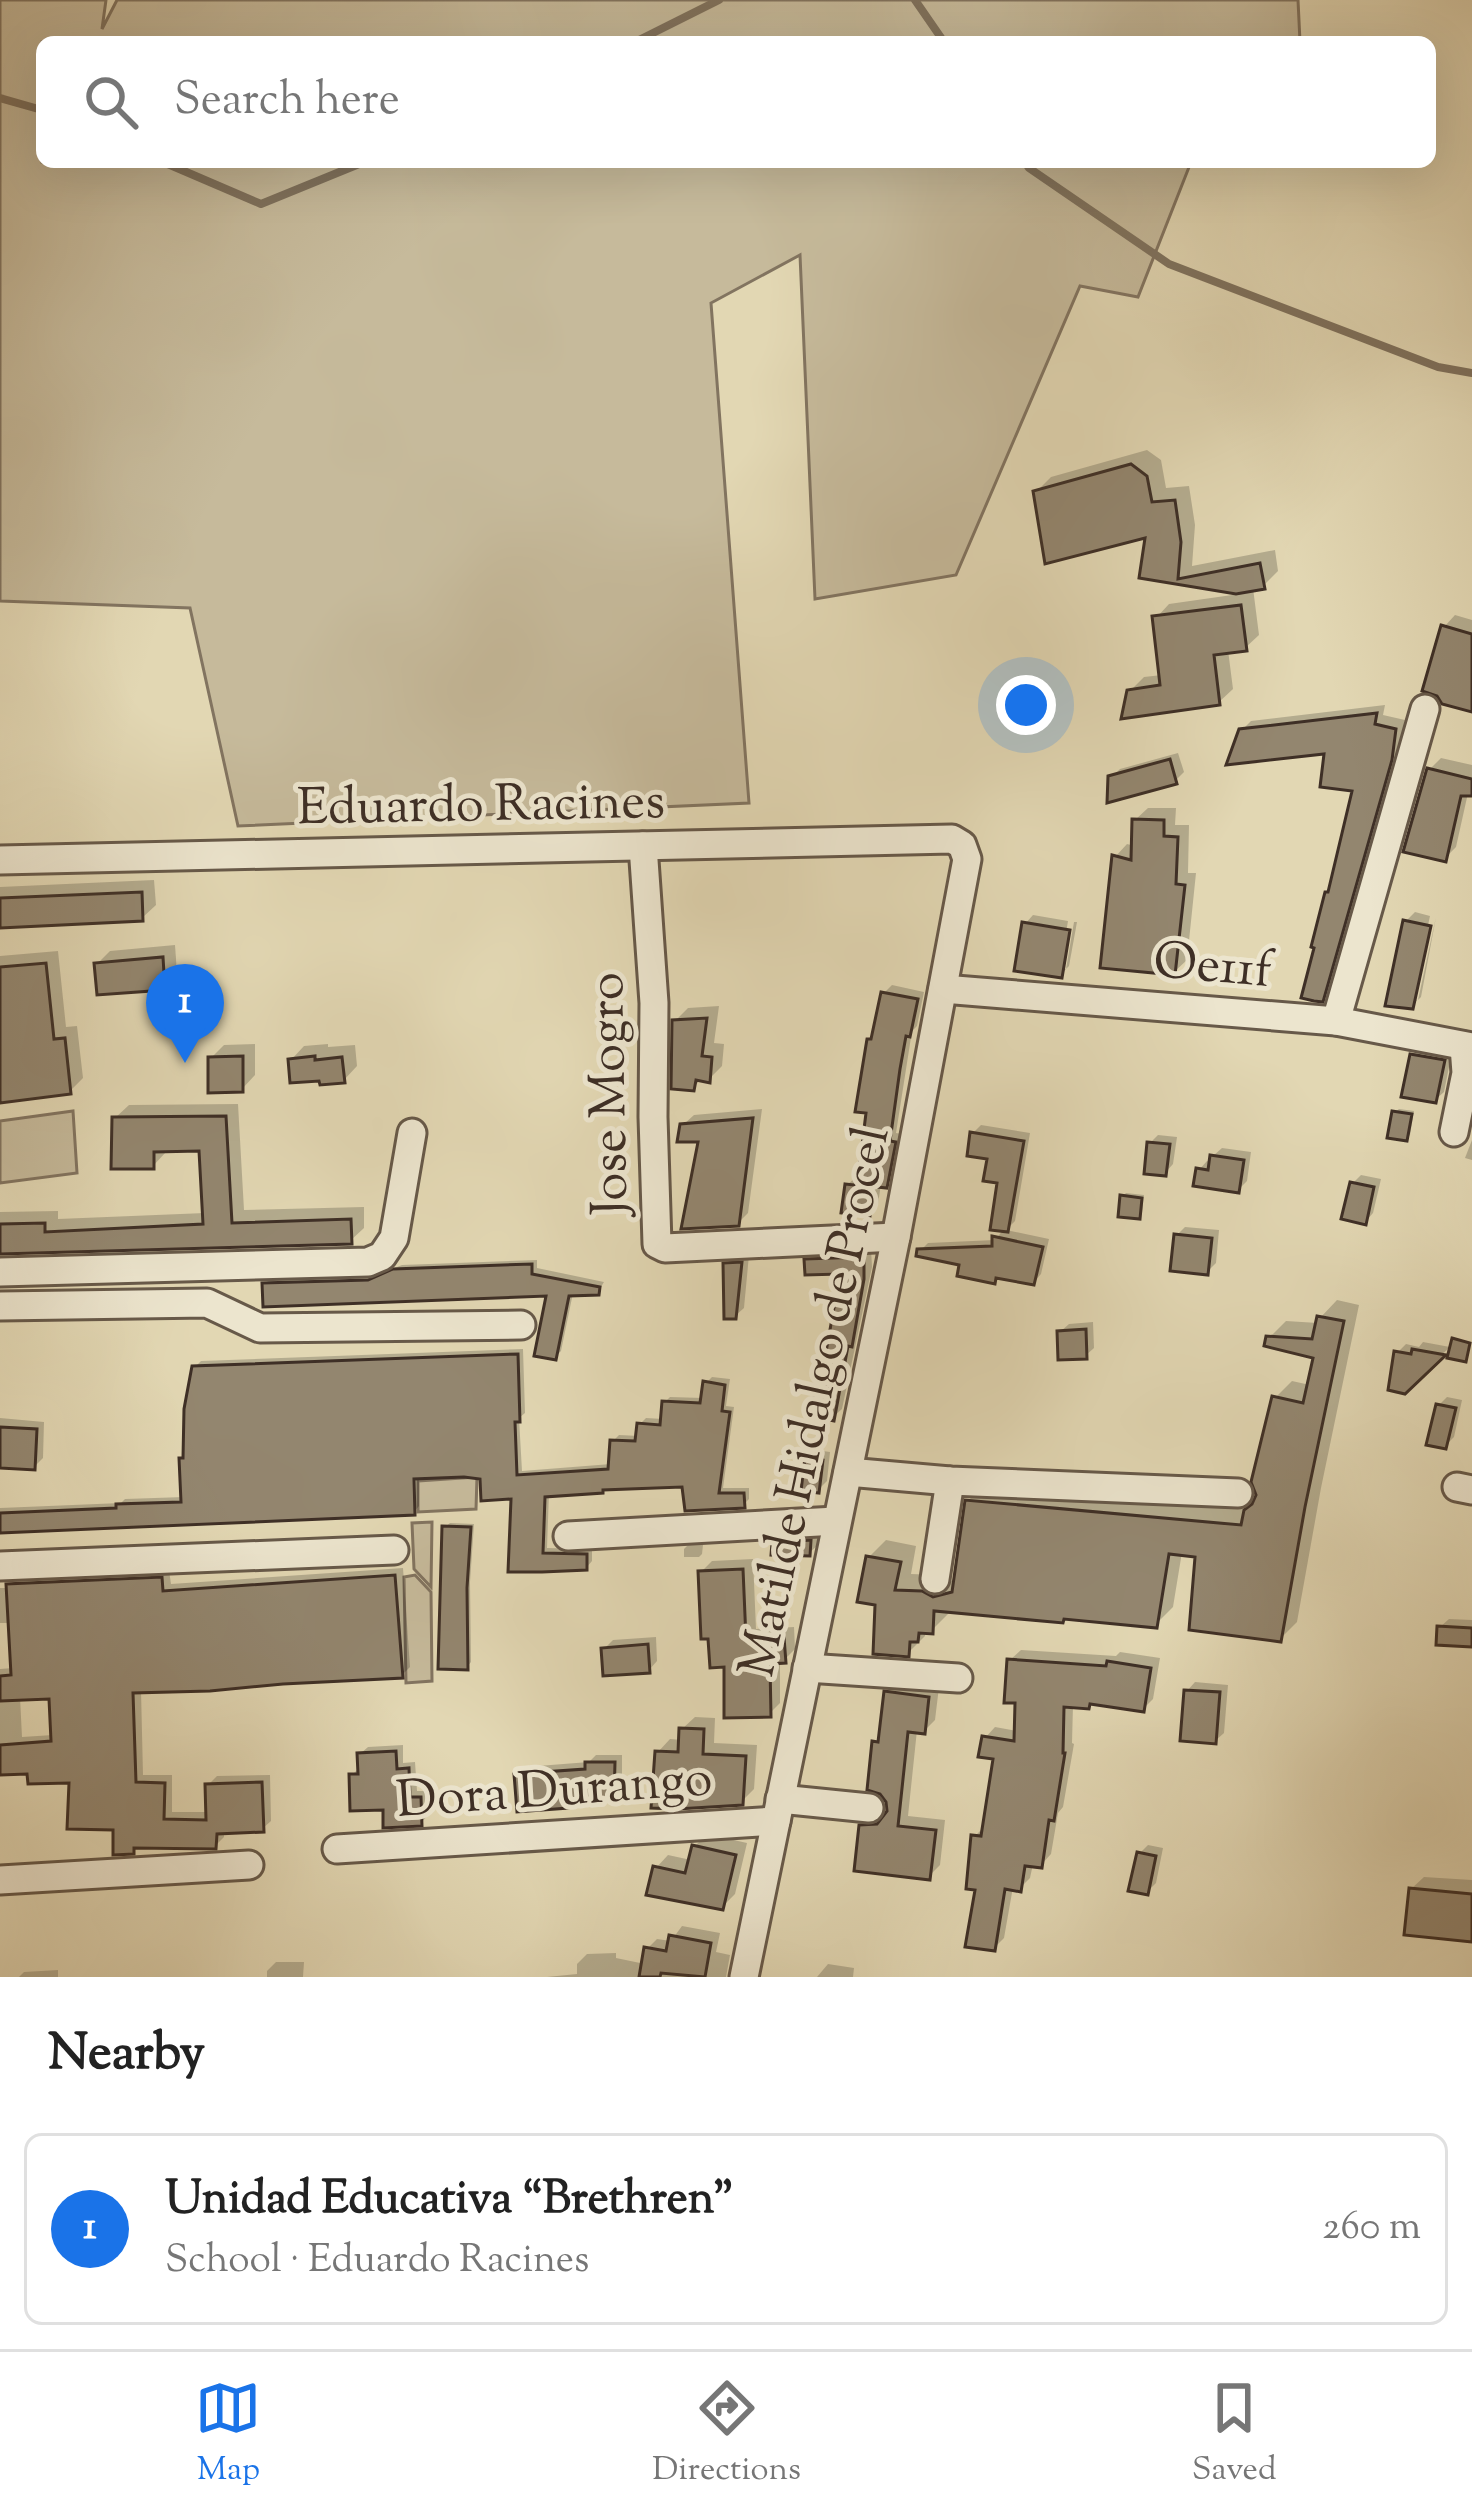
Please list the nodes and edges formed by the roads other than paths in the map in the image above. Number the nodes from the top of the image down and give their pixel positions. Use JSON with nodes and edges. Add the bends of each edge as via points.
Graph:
{"nodes":[{"id":1,"x":1425,"y":709,"type":"dead end"},
{"id":2,"x":962,"y":844,"type":"joint"},
{"id":3,"x":643,"y":846,"type":"junction"},
{"id":4,"x":0,"y":860,"type":"edge"},
{"id":5,"x":944,"y":989,"type":"junction"},
{"id":6,"x":1336,"y":1022,"type":"junction"},
{"id":7,"x":1468,"y":1046,"type":"edge"},
{"id":8,"x":1454,"y":1132,"type":"dead end"},
{"id":9,"x":412,"y":1133,"type":"dead end"},
{"id":10,"x":896,"y":1237,"type":"junction"},
{"id":11,"x":0,"y":1272,"type":"edge"},
{"id":12,"x":0,"y":1306,"type":"edge"},
{"id":13,"x":521,"y":1325,"type":"dead end"},
{"id":14,"x":848,"y":1472,"type":"junction"},
{"id":15,"x":950,"y":1481,"type":"junction"},
{"id":16,"x":1238,"y":1492,"type":"dead end"},
{"id":17,"x":836,"y":1521,"type":"junction"},
{"id":18,"x":568,"y":1536,"type":"dead end"},
{"id":19,"x":394,"y":1550,"type":"dead end"},
{"id":20,"x":0,"y":1566,"type":"edge"},
{"id":21,"x":935,"y":1579,"type":"dead end"},
{"id":22,"x":806,"y":1668,"type":"junction"},
{"id":23,"x":958,"y":1678,"type":"dead end"},
{"id":24,"x":869,"y":1808,"type":"dead end"},
{"id":25,"x":778,"y":1810,"type":"junction"},
{"id":26,"x":337,"y":1850,"type":"dead end"},
{"id":27,"x":249,"y":1865,"type":"dead end"},
{"id":28,"x":0,"y":1880,"type":"edge"},
{"id":29,"x":744,"y":1977,"type":"edge"}],
"edges":[{"from":1,"to":6,"type":"street"},
{"from":2,"to":3,"type":"street","name":"Eduardo Racines"},
{"from":2,"to":5,"type":"street","name":"Matilde Hidalgo de Procel","via":[[967,859]]},
{"from":3,"to":4,"type":"street","name":"Eduardo Racines"},
{"from":3,"to":10,"type":"street","name":"Jose Mogro","via":[[655,1003],[657,1244]]},
{"from":5,"to":6,"type":"street","name":"Oe11f"},
{"from":5,"to":10,"type":"street","name":"Matilde Hidalgo de Procel"},
{"from":6,"to":7,"type":"street","name":"Oe11f"},
{"from":7,"to":8,"type":"street"},
{"from":9,"to":11,"type":"street","via":[[394,1238],[368,1262]]},
{"from":10,"to":14,"type":"street","name":"Matilde Hidalgo de Procel"},
{"from":12,"to":13,"type":"street","via":[[207,1303],[260,1328]]},
{"from":14,"to":15,"type":"street"},
{"from":14,"to":17,"type":"street","name":"Matilde Hidalgo de Procel"},
{"from":15,"to":16,"type":"street"},
{"from":15,"to":21,"type":"street"},
{"from":17,"to":18,"type":"street"},
{"from":17,"to":22,"type":"street","name":"Matilde Hidalgo de Procel"},
{"from":19,"to":20,"type":"street"},
{"from":22,"to":23,"type":"street"},
{"from":22,"to":25,"type":"street","name":"Matilde Hidalgo de Procel"},
{"from":24,"to":25,"type":"street","name":"Dora Durango"},
{"from":25,"to":26,"type":"street","name":"Dora Durango"},
{"from":25,"to":29,"type":"street","name":"Matilde Hidalgo de Procel"},
{"from":27,"to":28,"type":"street"}]}
